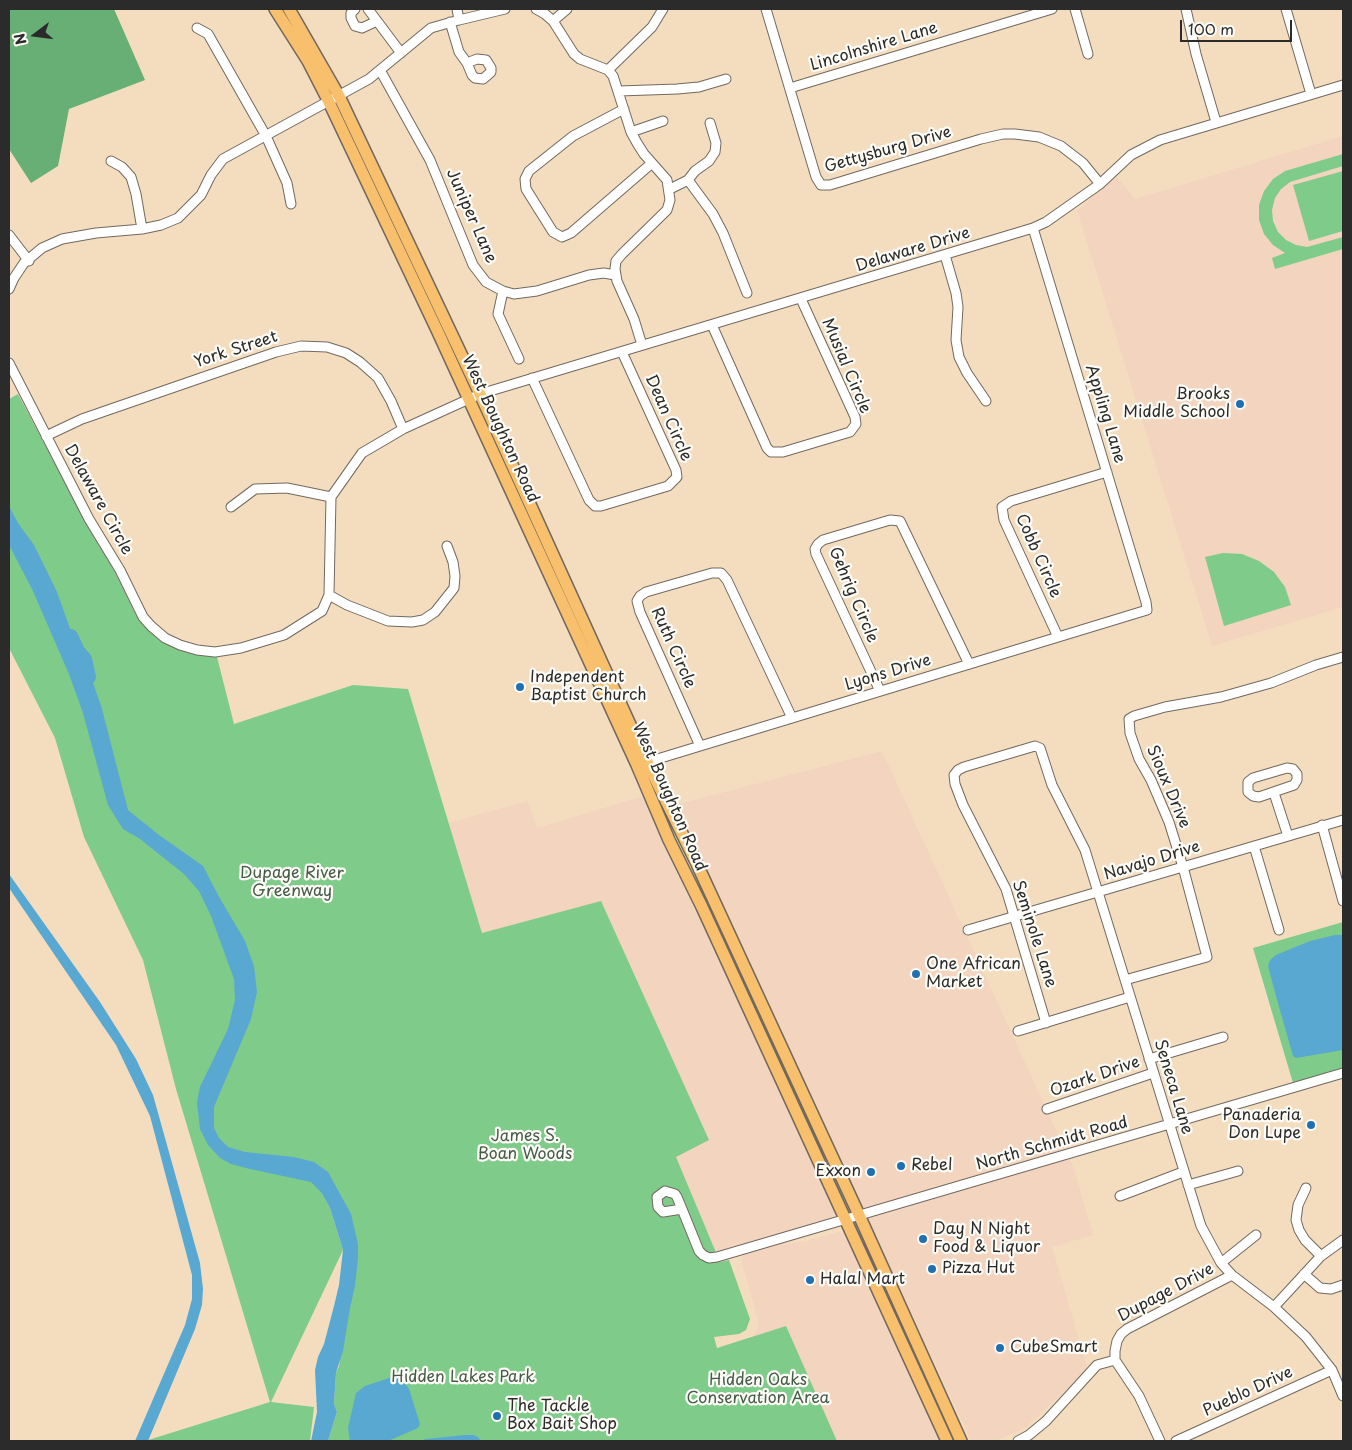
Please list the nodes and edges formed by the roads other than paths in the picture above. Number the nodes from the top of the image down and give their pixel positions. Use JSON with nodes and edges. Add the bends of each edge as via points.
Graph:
{"nodes":[{"id":1,"x":275,"y":9,"type":"edge"},
{"id":2,"x":289,"y":9,"type":"edge"},
{"id":3,"x":355,"y":9,"type":"edge"},
{"id":4,"x":368,"y":9,"type":"edge"},
{"id":5,"x":456,"y":9,"type":"edge"},
{"id":6,"x":505,"y":9,"type":"edge"},
{"id":7,"x":536,"y":9,"type":"edge"},
{"id":8,"x":567,"y":9,"type":"edge"},
{"id":9,"x":663,"y":9,"type":"edge"},
{"id":10,"x":766,"y":9,"type":"edge"},
{"id":11,"x":1052,"y":9,"type":"edge"},
{"id":12,"x":1075,"y":9,"type":"edge"},
{"id":13,"x":1186,"y":9,"type":"edge"},
{"id":14,"x":1286,"y":9,"type":"edge"},
{"id":15,"x":377,"y":21,"type":"junction"},
{"id":16,"x":455,"y":21,"type":"junction"},
{"id":17,"x":553,"y":22,"type":"junction"},
{"id":18,"x":197,"y":28,"type":"dead end"},
{"id":19,"x":401,"y":53,"type":"junction"},
{"id":20,"x":1088,"y":54,"type":"dead end"},
{"id":21,"x":467,"y":63,"type":"dead end"},
{"id":22,"x":380,"y":70,"type":"junction"},
{"id":23,"x":608,"y":70,"type":"junction"},
{"id":24,"x":726,"y":78,"type":"dead end"},
{"id":25,"x":1343,"y":85,"type":"edge"},
{"id":26,"x":790,"y":88,"type":"junction"},
{"id":27,"x":619,"y":91,"type":"junction"},
{"id":28,"x":1310,"y":94,"type":"junction"},
{"id":29,"x":334,"y":98,"type":"junction"},
{"id":30,"x":624,"y":109,"type":"junction"},
{"id":31,"x":663,"y":121,"type":"dead end"},
{"id":32,"x":1216,"y":122,"type":"junction"},
{"id":33,"x":710,"y":123,"type":"dead end"},
{"id":34,"x":631,"y":132,"type":"junction"},
{"id":35,"x":266,"y":136,"type":"junction"},
{"id":36,"x":111,"y":161,"type":"dead end"},
{"id":37,"x":652,"y":163,"type":"junction"},
{"id":38,"x":688,"y":180,"type":"junction"},
{"id":39,"x":1100,"y":184,"type":"junction"},
{"id":40,"x":670,"y":188,"type":"junction"},
{"id":41,"x":291,"y":204,"type":"dead end"},
{"id":42,"x":1033,"y":228,"type":"junction"},
{"id":43,"x":142,"y":229,"type":"junction"},
{"id":44,"x":9,"y":235,"type":"edge"},
{"id":45,"x":944,"y":255,"type":"junction"},
{"id":46,"x":29,"y":261,"type":"junction"},
{"id":47,"x":615,"y":275,"type":"junction"},
{"id":48,"x":9,"y":289,"type":"edge"},
{"id":49,"x":503,"y":291,"type":"junction"},
{"id":50,"x":747,"y":293,"type":"dead end"},
{"id":51,"x":801,"y":299,"type":"junction"},
{"id":52,"x":712,"y":325,"type":"junction"},
{"id":53,"x":642,"y":345,"type":"junction"},
{"id":54,"x":622,"y":352,"type":"junction"},
{"id":55,"x":519,"y":359,"type":"dead end"},
{"id":56,"x":9,"y":363,"type":"edge"},
{"id":57,"x":532,"y":378,"type":"junction"},
{"id":58,"x":480,"y":394,"type":"junction"},
{"id":59,"x":468,"y":399,"type":"junction"},
{"id":60,"x":986,"y":401,"type":"dead end"},
{"id":61,"x":403,"y":429,"type":"junction"},
{"id":62,"x":46,"y":436,"type":"junction"},
{"id":63,"x":1107,"y":472,"type":"junction"},
{"id":64,"x":331,"y":496,"type":"junction"},
{"id":65,"x":231,"y":507,"type":"dead end"},
{"id":66,"x":447,"y":546,"type":"dead end"},
{"id":67,"x":329,"y":595,"type":"junction"},
{"id":68,"x":1147,"y":610,"type":"joint"},
{"id":69,"x":1058,"y":637,"type":"junction"},
{"id":70,"x":1343,"y":657,"type":"edge"},
{"id":71,"x":969,"y":664,"type":"junction"},
{"id":72,"x":606,"y":685,"type":"junction"},
{"id":73,"x":880,"y":691,"type":"junction"},
{"id":74,"x":792,"y":718,"type":"junction"},
{"id":75,"x":700,"y":746,"type":"junction"},
{"id":76,"x":642,"y":763,"type":"junction"},
{"id":77,"x":954,"y":775,"type":"joint"},
{"id":78,"x":1274,"y":793,"type":"junction"},
{"id":79,"x":675,"y":819,"type":"junction"},
{"id":80,"x":1343,"y":820,"type":"edge"},
{"id":81,"x":661,"y":823,"type":"junction"},
{"id":82,"x":1322,"y":826,"type":"junction"},
{"id":83,"x":1288,"y":836,"type":"junction"},
{"id":84,"x":1254,"y":846,"type":"junction"},
{"id":85,"x":1183,"y":867,"type":"junction"},
{"id":86,"x":1099,"y":892,"type":"junction"},
{"id":87,"x":1343,"y":901,"type":"edge"},
{"id":88,"x":1015,"y":917,"type":"junction"},
{"id":89,"x":968,"y":930,"type":"dead end"},
{"id":90,"x":1279,"y":930,"type":"dead end"},
{"id":91,"x":1125,"y":980,"type":"junction"},
{"id":92,"x":1130,"y":997,"type":"junction"},
{"id":93,"x":1046,"y":1023,"type":"junction"},
{"id":94,"x":1018,"y":1030,"type":"dead end"},
{"id":95,"x":1223,"y":1037,"type":"dead end"},
{"id":96,"x":1148,"y":1059,"type":"junction"},
{"id":97,"x":1153,"y":1073,"type":"junction"},
{"id":98,"x":1343,"y":1073,"type":"edge"},
{"id":99,"x":1047,"y":1109,"type":"dead end"},
{"id":100,"x":1169,"y":1125,"type":"junction"},
{"id":101,"x":1238,"y":1171,"type":"dead end"},
{"id":102,"x":1183,"y":1172,"type":"junction"},
{"id":103,"x":1188,"y":1185,"type":"junction"},
{"id":104,"x":1306,"y":1188,"type":"dead end"},
{"id":105,"x":1120,"y":1196,"type":"dead end"},
{"id":106,"x":682,"y":1209,"type":"dead end"},
{"id":107,"x":858,"y":1215,"type":"junction"},
{"id":108,"x":844,"y":1220,"type":"junction"},
{"id":109,"x":1256,"y":1235,"type":"dead end"},
{"id":110,"x":1343,"y":1240,"type":"edge"},
{"id":111,"x":1321,"y":1256,"type":"junction"},
{"id":112,"x":1221,"y":1263,"type":"junction"},
{"id":113,"x":1304,"y":1274,"type":"junction"},
{"id":114,"x":1232,"y":1275,"type":"junction"},
{"id":115,"x":1343,"y":1285,"type":"edge"},
{"id":116,"x":1274,"y":1307,"type":"junction"},
{"id":117,"x":1115,"y":1360,"type":"junction"},
{"id":118,"x":1332,"y":1370,"type":"junction"},
{"id":119,"x":1343,"y":1396,"type":"edge"},
{"id":120,"x":947,"y":1441,"type":"edge"},
{"id":121,"x":961,"y":1441,"type":"edge"},
{"id":122,"x":1018,"y":1441,"type":"edge"},
{"id":123,"x":1160,"y":1441,"type":"edge"},
{"id":124,"x":1176,"y":1441,"type":"edge"}],
"edges":[{"from":1,"to":29,"type":"main road","name":"West Boughton Road"},
{"from":2,"to":29,"type":"main road","name":"West Boughton Road"},
{"from":3,"to":15,"type":"street","via":[[351,18],[355,26],[362,28]]},
{"from":4,"to":15,"type":"street"},
{"from":5,"to":16,"type":"street"},
{"from":6,"to":16,"type":"street"},
{"from":7,"to":17,"type":"street"},
{"from":8,"to":17,"type":"street"},
{"from":9,"to":23,"type":"street","via":[[652,28]]},
{"from":10,"to":26,"type":"street","name":"Gettysburg Drive"},
{"from":11,"to":26,"type":"street","name":"Lincolnshire Lane"},
{"from":12,"to":20,"type":"street"},
{"from":13,"to":32,"type":"street"},
{"from":14,"to":28,"type":"street"},
{"from":15,"to":19,"type":"street"},
{"from":16,"to":19,"type":"street","via":[[431,28]]},
{"from":16,"to":21,"type":"street","via":[[459,52]]},
{"from":17,"to":23,"type":"street","via":[[574,54]]},
{"from":18,"to":35,"type":"street","via":[[208,34]]},
{"from":19,"to":22,"type":"street"},
{"from":22,"to":29,"type":"street"},
{"from":22,"to":49,"type":"street","name":"Juniper Lane","via":[[430,160],[473,265],[486,282]]},
{"from":23,"to":27,"type":"street"},
{"from":24,"to":27,"type":"street","via":[[692,88]]},
{"from":25,"to":28,"type":"street","name":"Delaware Drive"},
{"from":26,"to":39,"type":"street","name":"Gettysburg Drive","via":[[821,185],[1003,134],[1039,137],[1061,146],[1083,163]]},
{"from":27,"to":30,"type":"street"},
{"from":28,"to":32,"type":"street","name":"Delaware Drive"},
{"from":29,"to":35,"type":"street"},
{"from":29,"to":58,"type":"main road","name":"West Boughton Road"},
{"from":29,"to":59,"type":"main road","name":"West Boughton Road"},
{"from":30,"to":34,"type":"street"},
{"from":30,"to":37,"type":"street","via":[[573,136],[529,170],[525,179],[526,189],[553,232],[562,237]]},
{"from":31,"to":34,"type":"street"},
{"from":32,"to":39,"type":"street","name":"Delaware Drive","via":[[1146,146],[1131,155]]},
{"from":33,"to":38,"type":"street","via":[[716,143],[715,152]]},
{"from":34,"to":37,"type":"street"},
{"from":35,"to":41,"type":"street","via":[[287,183]]},
{"from":35,"to":43,"type":"street","via":[[223,159],[201,196],[178,218]]},
{"from":36,"to":43,"type":"street","via":[[131,177]]},
{"from":37,"to":40,"type":"street"},
{"from":38,"to":40,"type":"street"},
{"from":38,"to":50,"type":"street","via":[[723,233]]},
{"from":39,"to":42,"type":"street","name":"Delaware Drive"},
{"from":40,"to":47,"type":"street","via":[[667,210],[616,261]]},
{"from":42,"to":45,"type":"street","name":"Delaware Drive"},
{"from":42,"to":63,"type":"street","name":"Appling Lane"},
{"from":43,"to":46,"type":"street","via":[[62,239],[42,248]]},
{"from":44,"to":46,"type":"street"},
{"from":45,"to":51,"type":"street","name":"Delaware Drive"},
{"from":45,"to":60,"type":"street","via":[[956,293],[959,357]]},
{"from":46,"to":48,"type":"street","via":[[24,263]]},
{"from":47,"to":49,"type":"street","via":[[589,275],[537,291],[514,294]]},
{"from":47,"to":53,"type":"street"},
{"from":49,"to":55,"type":"street","via":[[498,314]]},
{"from":51,"to":52,"type":"street","name":"Delaware Drive"},
{"from":51,"to":52,"type":"street","name":"Musial Circle","via":[[856,424],[850,432],[783,452],[771,452],[768,448]]},
{"from":52,"to":53,"type":"street","name":"Delaware Drive"},
{"from":53,"to":54,"type":"street","name":"Delaware Drive"},
{"from":54,"to":57,"type":"street","name":"Delaware Drive"},
{"from":54,"to":57,"type":"street","name":"Dean Circle","via":[[678,477],[668,486],[601,506],[595,506],[589,500]]},
{"from":56,"to":62,"type":"street","name":"Delaware Circle"},
{"from":57,"to":58,"type":"street","name":"Delaware Drive"},
{"from":58,"to":59,"type":"street","name":"Delaware Drive"},
{"from":58,"to":72,"type":"main road","name":"West Boughton Road"},
{"from":59,"to":61,"type":"street"},
{"from":59,"to":72,"type":"main road","name":"West Boughton Road"},
{"from":61,"to":62,"type":"street","name":"York Street","via":[[378,378],[360,362],[327,347],[301,346],[82,419]]},
{"from":61,"to":64,"type":"street","via":[[362,454]]},
{"from":62,"to":67,"type":"street","name":"Delaware Circle","via":[[143,617],[172,642],[215,652],[284,636],[322,611]]},
{"from":63,"to":68,"type":"street","name":"Appling Lane"},
{"from":63,"to":69,"type":"street","name":"Cobb Circle","via":[[1011,501],[1002,507],[1004,520]]},
{"from":64,"to":65,"type":"street","via":[[287,488],[255,489]]},
{"from":64,"to":67,"type":"street"},
{"from":66,"to":67,"type":"street","via":[[453,562],[454,588],[435,612],[423,620],[388,621]]},
{"from":68,"to":69,"type":"street","name":"Lyons Drive"},
{"from":69,"to":71,"type":"street","name":"Lyons Drive"},
{"from":70,"to":85,"type":"street","name":"Sioux Drive","via":[[1221,698],[1165,707],[1129,719],[1139,759],[1169,822]]},
{"from":71,"to":73,"type":"street","name":"Lyons Drive"},
{"from":71,"to":73,"type":"street","name":"Gehrig Circle","via":[[900,521],[890,520],[823,540],[815,549],[816,554]]},
{"from":72,"to":76,"type":"main road","name":"West Boughton Road"},
{"from":73,"to":74,"type":"street","name":"Lyons Drive"},
{"from":74,"to":75,"type":"street","name":"Lyons Drive"},
{"from":74,"to":75,"type":"street","name":"Ruth Circle","via":[[722,573],[646,592],[638,601],[640,612]]},
{"from":75,"to":76,"type":"street","name":"Lyons Drive"},
{"from":76,"to":79,"type":"main road","name":"West Boughton Road"},
{"from":76,"to":81,"type":"main road","name":"West Boughton Road"},
{"from":77,"to":86,"type":"street","name":"Seneca Lane","via":[[964,767],[1038,746],[1052,785],[1085,850]]},
{"from":77,"to":88,"type":"street","name":"Seminole Lane","via":[[959,797],[1006,889]]},
{"from":78,"to":78,"type":"street","via":[[1253,796],[1248,792],[1248,782],[1287,768],[1295,771],[1298,777],[1294,785]]},
{"from":78,"to":83,"type":"street"},
{"from":79,"to":81,"type":"street"},
{"from":79,"to":107,"type":"main road","name":"West Boughton Road"},
{"from":80,"to":82,"type":"street","name":"Navajo Drive"},
{"from":81,"to":108,"type":"main road","name":"West Boughton Road"},
{"from":82,"to":83,"type":"street","name":"Navajo Drive"},
{"from":82,"to":87,"type":"street"},
{"from":83,"to":84,"type":"street","name":"Navajo Drive"},
{"from":84,"to":85,"type":"street","name":"Navajo Drive"},
{"from":84,"to":90,"type":"street"},
{"from":85,"to":86,"type":"street","name":"Navajo Drive"},
{"from":85,"to":91,"type":"street","name":"Sioux Drive","via":[[1207,957]]},
{"from":86,"to":88,"type":"street","name":"Navajo Drive"},
{"from":86,"to":91,"type":"street","name":"Seneca Lane"},
{"from":88,"to":89,"type":"street","name":"Navajo Drive"},
{"from":88,"to":93,"type":"street","name":"Seminole Lane"},
{"from":91,"to":92,"type":"street","name":"Seneca Lane"},
{"from":92,"to":93,"type":"street"},
{"from":92,"to":96,"type":"street","name":"Seneca Lane"},
{"from":93,"to":94,"type":"street"},
{"from":95,"to":96,"type":"street"},
{"from":96,"to":97,"type":"street","name":"Seneca Lane"},
{"from":97,"to":99,"type":"street","name":"Ozark Drive"},
{"from":97,"to":100,"type":"street","name":"Seneca Lane"},
{"from":98,"to":100,"type":"street","name":"North Schmidt Road"},
{"from":100,"to":102,"type":"street","name":"Seneca Lane"},
{"from":100,"to":107,"type":"street","name":"North Schmidt Road"},
{"from":101,"to":103,"type":"street"},
{"from":102,"to":103,"type":"street","name":"Seneca Lane"},
{"from":102,"to":105,"type":"street"},
{"from":103,"to":112,"type":"street","name":"Seneca Lane","via":[[1201,1226]]},
{"from":104,"to":111,"type":"street","via":[[1298,1205],[1296,1220],[1305,1240]]},
{"from":106,"to":108,"type":"street","name":"North Schmidt Road","via":[[699,1251],[709,1258]]},
{"from":107,"to":108,"type":"street","name":"North Schmidt Road"},
{"from":107,"to":121,"type":"main road","name":"West Boughton Road"},
{"from":108,"to":120,"type":"main road","name":"West Boughton Road"},
{"from":109,"to":112,"type":"street"},
{"from":110,"to":111,"type":"street"},
{"from":111,"to":113,"type":"street"},
{"from":112,"to":114,"type":"street","name":"Seneca Lane"},
{"from":113,"to":115,"type":"street","via":[[1320,1288]]},
{"from":113,"to":116,"type":"street"},
{"from":114,"to":116,"type":"street","name":"Seneca Lane"},
{"from":114,"to":117,"type":"street","name":"Dupage Drive","via":[[1127,1329],[1117,1341]]},
{"from":116,"to":118,"type":"street","name":"Seneca Lane","via":[[1306,1338]]},
{"from":117,"to":122,"type":"street","via":[[1097,1365],[1046,1421]]},
{"from":117,"to":123,"type":"street","via":[[1138,1396]]},
{"from":118,"to":119,"type":"street","name":"Seneca Lane"},
{"from":118,"to":124,"type":"street","name":"Pueblo Drive"}]}
